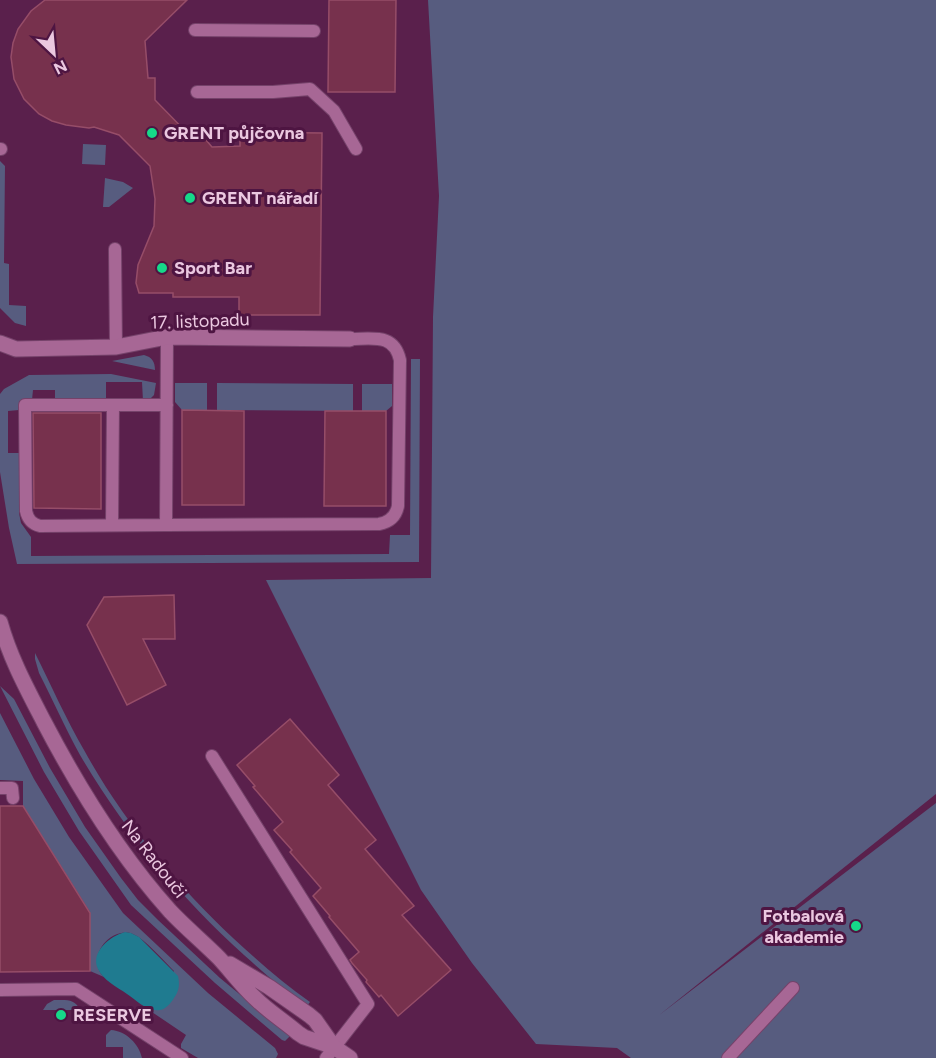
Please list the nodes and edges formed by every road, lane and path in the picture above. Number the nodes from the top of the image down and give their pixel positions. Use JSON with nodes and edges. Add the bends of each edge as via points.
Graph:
{"nodes":[{"id":1,"x":195,"y":30,"type":"dead end"},
{"id":2,"x":314,"y":31,"type":"dead end"},
{"id":3,"x":197,"y":93,"type":"dead end"},
{"id":4,"x":356,"y":149,"type":"dead end"},
{"id":5,"x":115,"y":249,"type":"dead end"},
{"id":6,"x":167,"y":337,"type":"junction"},
{"id":7,"x":350,"y":339,"type":"joint"},
{"id":8,"x":0,"y":343,"type":"edge"},
{"id":9,"x":116,"y":347,"type":"junction"},
{"id":10,"x":16,"y":349,"type":"junction"},
{"id":11,"x":0,"y":356,"type":"edge"},
{"id":12,"x":113,"y":405,"type":"junction"},
{"id":13,"x":167,"y":405,"type":"junction"},
{"id":14,"x":112,"y":525,"type":"junction"},
{"id":15,"x":166,"y":525,"type":"junction"},
{"id":16,"x":0,"y":622,"type":"edge"},
{"id":17,"x":3,"y":647,"type":"edge"},
{"id":18,"x":212,"y":756,"type":"dead end"},
{"id":19,"x":0,"y":788,"type":"edge"},
{"id":20,"x":13,"y":798,"type":"dead end"},
{"id":21,"x":793,"y":988,"type":"dead end"},
{"id":22,"x":0,"y":990,"type":"edge"},
{"id":23,"x":330,"y":1052,"type":"edge"},
{"id":24,"x":182,"y":1058,"type":"edge"},
{"id":25,"x":350,"y":1058,"type":"edge"},
{"id":26,"x":729,"y":1058,"type":"edge"}],
"edges":[{"from":1,"to":2,"type":"lane"},
{"from":3,"to":4,"type":"lane","via":[[310,89],[333,111]]},
{"from":5,"to":9,"type":"lane"},
{"from":6,"to":7,"type":"street","name":"17. listopadu"},
{"from":6,"to":9,"type":"street","name":"17. listopadu"},
{"from":6,"to":13,"type":"lane"},
{"from":7,"to":15,"type":"lane","via":[[384,339],[395,348],[400,360],[397,513],[379,524]]},
{"from":8,"to":10,"type":"street"},
{"from":9,"to":10,"type":"street","name":"17. listopadu"},
{"from":10,"to":11,"type":"street"},
{"from":12,"to":13,"type":"lane"},
{"from":12,"to":14,"type":"lane"},
{"from":12,"to":14,"type":"lane","via":[[26,405],[27,517],[34,525]]},
{"from":13,"to":15,"type":"lane"},
{"from":14,"to":15,"type":"lane"},
{"from":16,"to":17,"type":"street","name":"Na Radouči"},
{"from":17,"to":23,"type":"street","name":"Na Radouči","via":[[85,796],[141,876],[171,912],[219,958],[315,1020]]},
{"from":18,"to":23,"type":"lane","via":[[368,1004]]},
{"from":19,"to":20,"type":"lane","via":[[12,788]]},
{"from":21,"to":26,"type":"lane"},
{"from":22,"to":24,"type":"lane","via":[[76,989]]},
{"from":23,"to":25,"type":"street"}]}
